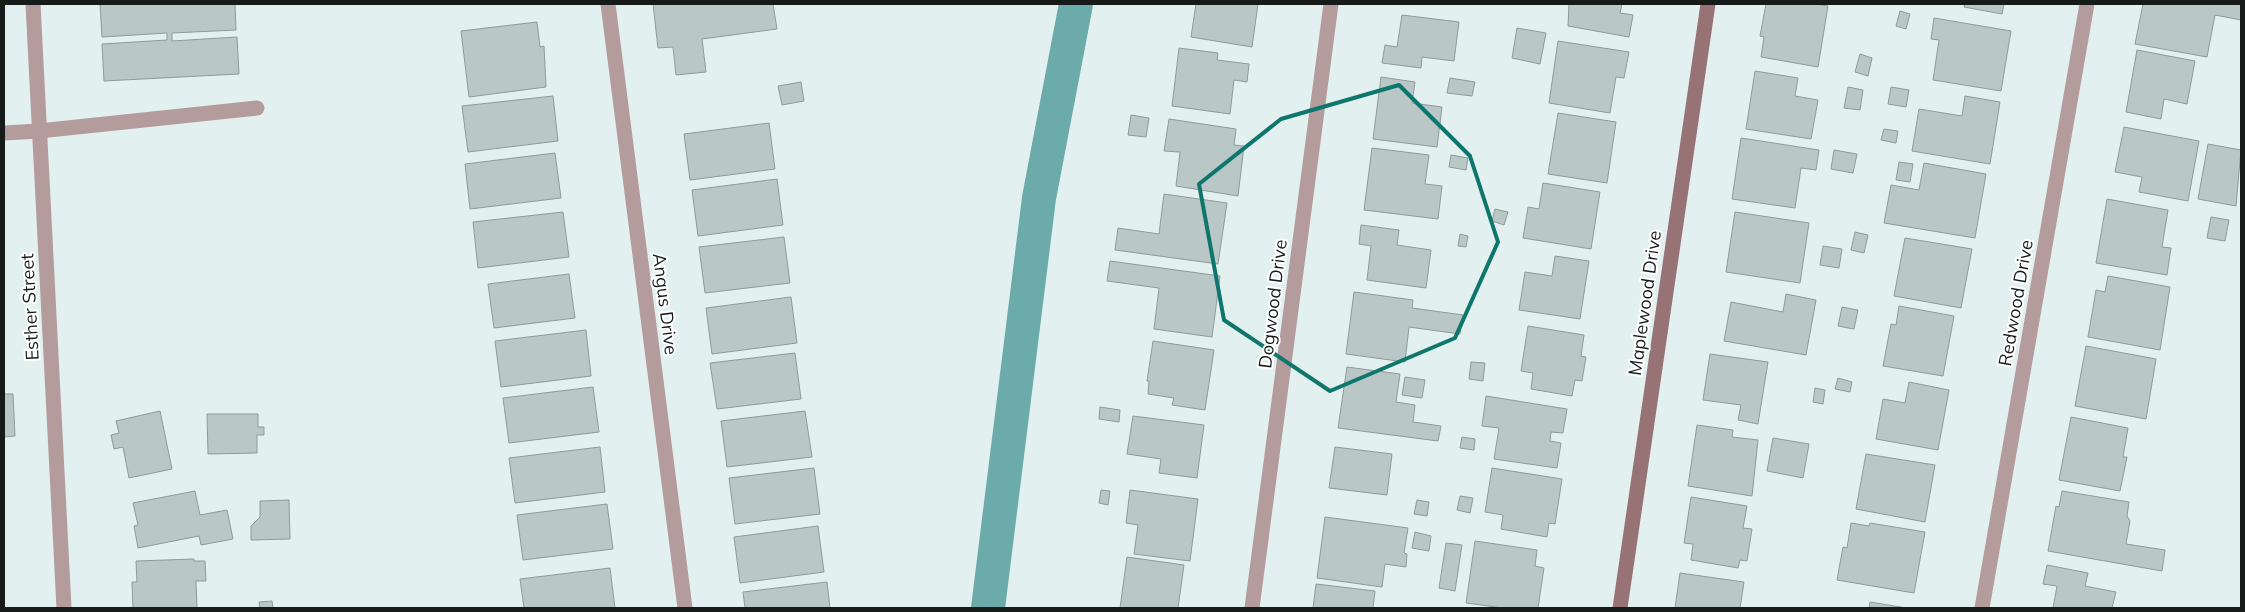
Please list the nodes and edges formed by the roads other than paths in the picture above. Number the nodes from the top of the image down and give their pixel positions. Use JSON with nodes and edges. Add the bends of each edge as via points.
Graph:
{"nodes":[{"id":1,"x":34,"y":4,"type":"edge"},
{"id":2,"x":608,"y":4,"type":"edge"},
{"id":3,"x":1331,"y":4,"type":"edge"},
{"id":4,"x":1708,"y":4,"type":"edge"},
{"id":5,"x":2087,"y":4,"type":"edge"},
{"id":6,"x":257,"y":108,"type":"dead end"},
{"id":7,"x":40,"y":131,"type":"junction"},
{"id":8,"x":4,"y":133,"type":"edge"},
{"id":9,"x":64,"y":608,"type":"edge"},
{"id":10,"x":685,"y":608,"type":"edge"},
{"id":11,"x":1252,"y":608,"type":"edge"},
{"id":12,"x":1620,"y":608,"type":"edge"},
{"id":13,"x":1982,"y":608,"type":"edge"}],
"edges":[{"from":1,"to":7,"type":"street","name":"Esther Street"},
{"from":2,"to":10,"type":"street","name":"Angus Drive"},
{"from":3,"to":11,"type":"street","name":"Dogwood Drive"},
{"from":4,"to":12,"type":"street","name":"Maplewood Drive"},
{"from":5,"to":13,"type":"street","name":"Redwood Drive"},
{"from":6,"to":7,"type":"street"},
{"from":7,"to":8,"type":"street"},
{"from":7,"to":9,"type":"street","name":"Esther Street"}]}
